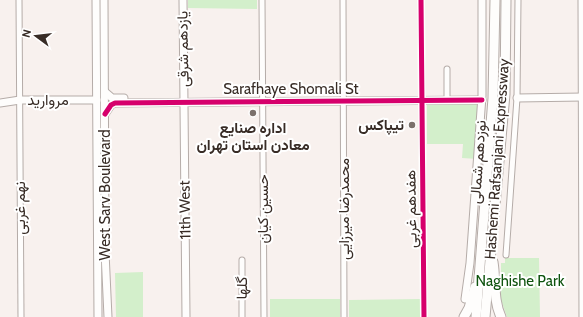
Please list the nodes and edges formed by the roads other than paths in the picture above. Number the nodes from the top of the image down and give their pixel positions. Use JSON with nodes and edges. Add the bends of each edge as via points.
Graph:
{"nodes":[{"id":1,"x":19,"y":0,"type":"edge"},
{"id":2,"x":96,"y":0,"type":"edge"},
{"id":3,"x":104,"y":0,"type":"edge"},
{"id":4,"x":183,"y":0,"type":"edge"},
{"id":5,"x":262,"y":0,"type":"edge"},
{"id":6,"x":343,"y":0,"type":"edge"},
{"id":7,"x":421,"y":0,"type":"edge"},
{"id":8,"x":482,"y":0,"type":"edge"},
{"id":9,"x":495,"y":0,"type":"edge"},
{"id":10,"x":506,"y":0,"type":"edge"},
{"id":11,"x":518,"y":0,"type":"edge"},
{"id":12,"x":581,"y":0,"type":"edge"},
{"id":13,"x":447,"y":69,"type":"dead end"},
{"id":14,"x":105,"y":92,"type":"junction"},
{"id":15,"x":446,"y":96,"type":"junction"},
{"id":16,"x":582,"y":97,"type":"edge"},
{"id":17,"x":422,"y":98,"type":"junction"},
{"id":18,"x":482,"y":98,"type":"junction"},
{"id":19,"x":517,"y":98,"type":"junction"},
{"id":20,"x":262,"y":99,"type":"junction"},
{"id":21,"x":343,"y":99,"type":"junction"},
{"id":22,"x":20,"y":100,"type":"junction"},
{"id":23,"x":97,"y":100,"type":"junction"},
{"id":24,"x":184,"y":100,"type":"junction"},
{"id":25,"x":0,"y":103,"type":"edge"},
{"id":26,"x":105,"y":114,"type":"junction"},
{"id":27,"x":490,"y":250,"type":"junction"},
{"id":28,"x":506,"y":255,"type":"dead end"},
{"id":29,"x":242,"y":260,"type":"dead end"},
{"id":30,"x":480,"y":270,"type":"junction"},
{"id":31,"x":98,"y":284,"type":"junction"},
{"id":32,"x":106,"y":284,"type":"junction"},
{"id":33,"x":465,"y":299,"type":"dead end"},
{"id":34,"x":97,"y":315,"type":"edge"},
{"id":35,"x":21,"y":317,"type":"edge"},
{"id":36,"x":109,"y":317,"type":"edge"},
{"id":37,"x":186,"y":317,"type":"edge"},
{"id":38,"x":242,"y":317,"type":"edge"},
{"id":39,"x":264,"y":317,"type":"edge"},
{"id":40,"x":344,"y":317,"type":"edge"},
{"id":41,"x":424,"y":317,"type":"edge"},
{"id":42,"x":464,"y":317,"type":"edge"},
{"id":43,"x":476,"y":317,"type":"edge"},
{"id":44,"x":485,"y":317,"type":"edge"},
{"id":45,"x":501,"y":317,"type":"edge"},
{"id":46,"x":582,"y":317,"type":"edge"}],
"edges":[{"from":1,"to":22,"type":"street","name":"نهم غربی"},
{"from":2,"to":23,"type":"street","name":"West Sarv Boulevard"},
{"from":3,"to":14,"type":"street","name":"West Sarv Boulevard"},
{"from":4,"to":24,"type":"street","name":"یازدهم شرقی"},
{"from":5,"to":20,"type":"street","name":"حسین کیان"},
{"from":6,"to":21,"type":"street","name":"محمدرضا میرزایی"},
{"from":7,"to":17,"type":"street","name":"هفدهم غربی"},
{"from":8,"to":18,"type":"street","name":"نوزدهم شمالی"},
{"from":9,"to":30,"type":"highway","name":"Hashemi Rafsanjani Expressway","via":[[493,98]]},
{"from":10,"to":27,"type":"highway","name":"Hashemi Rafsanjani Expressway","via":[[505,94]]},
{"from":11,"to":19,"type":"street"},
{"from":12,"to":16,"type":"street"},
{"from":13,"to":15,"type":"street"},
{"from":14,"to":24,"type":"street","name":"Sarafhaye Shomali St","via":[[112,98]]},
{"from":14,"to":26,"type":"street","name":"West Sarv Boulevard"},
{"from":15,"to":17,"type":"street","name":"Sarafhaye Shomali St"},
{"from":15,"to":18,"type":"street","name":"Sarafhaye Shomali St"},
{"from":16,"to":19,"type":"street"},
{"from":16,"to":46,"type":"street"},
{"from":17,"to":18,"type":"street","name":"Sarafhaye Shomali St"},
{"from":17,"to":21,"type":"street","name":"Sarafhaye Shomali St"},
{"from":17,"to":41,"type":"street","name":"هفدهم غربی"},
{"from":18,"to":33,"type":"street","name":"نوزدهم شمالی"},
{"from":19,"to":28,"type":"street"},
{"from":20,"to":21,"type":"street","name":"Sarafhaye Shomali St"},
{"from":20,"to":24,"type":"street","name":"Sarafhaye Shomali St"},
{"from":20,"to":39,"type":"street","name":"حسین کیان"},
{"from":21,"to":40,"type":"street","name":"محمدرضا میرزایی"},
{"from":22,"to":23,"type":"street","name":"مروارید"},
{"from":22,"to":25,"type":"street","name":"مروارید"},
{"from":22,"to":35,"type":"street","name":"نهم غربی"},
{"from":23,"to":31,"type":"street","name":"West Sarv Boulevard"},
{"from":24,"to":26,"type":"street","name":"Sarafhaye Shomali St","via":[[115,103]]},
{"from":24,"to":37,"type":"street","name":"11th West"},
{"from":26,"to":32,"type":"street","name":"West Sarv Boulevard"},
{"from":27,"to":44,"type":"highway","name":"Hashemi Rafsanjani Expressway"},
{"from":27,"to":45,"type":"highway"},
{"from":29,"to":38,"type":"street","name":"گلها"},
{"from":30,"to":42,"type":"highway"},
{"from":30,"to":43,"type":"highway","name":"Hashemi Rafsanjani Expressway"},
{"from":31,"to":32,"type":"street","via":[[103,277]]},
{"from":31,"to":34,"type":"street","name":"West Sarv Boulevard"},
{"from":32,"to":36,"type":"street","name":"West Sarv Boulevard"}]}
